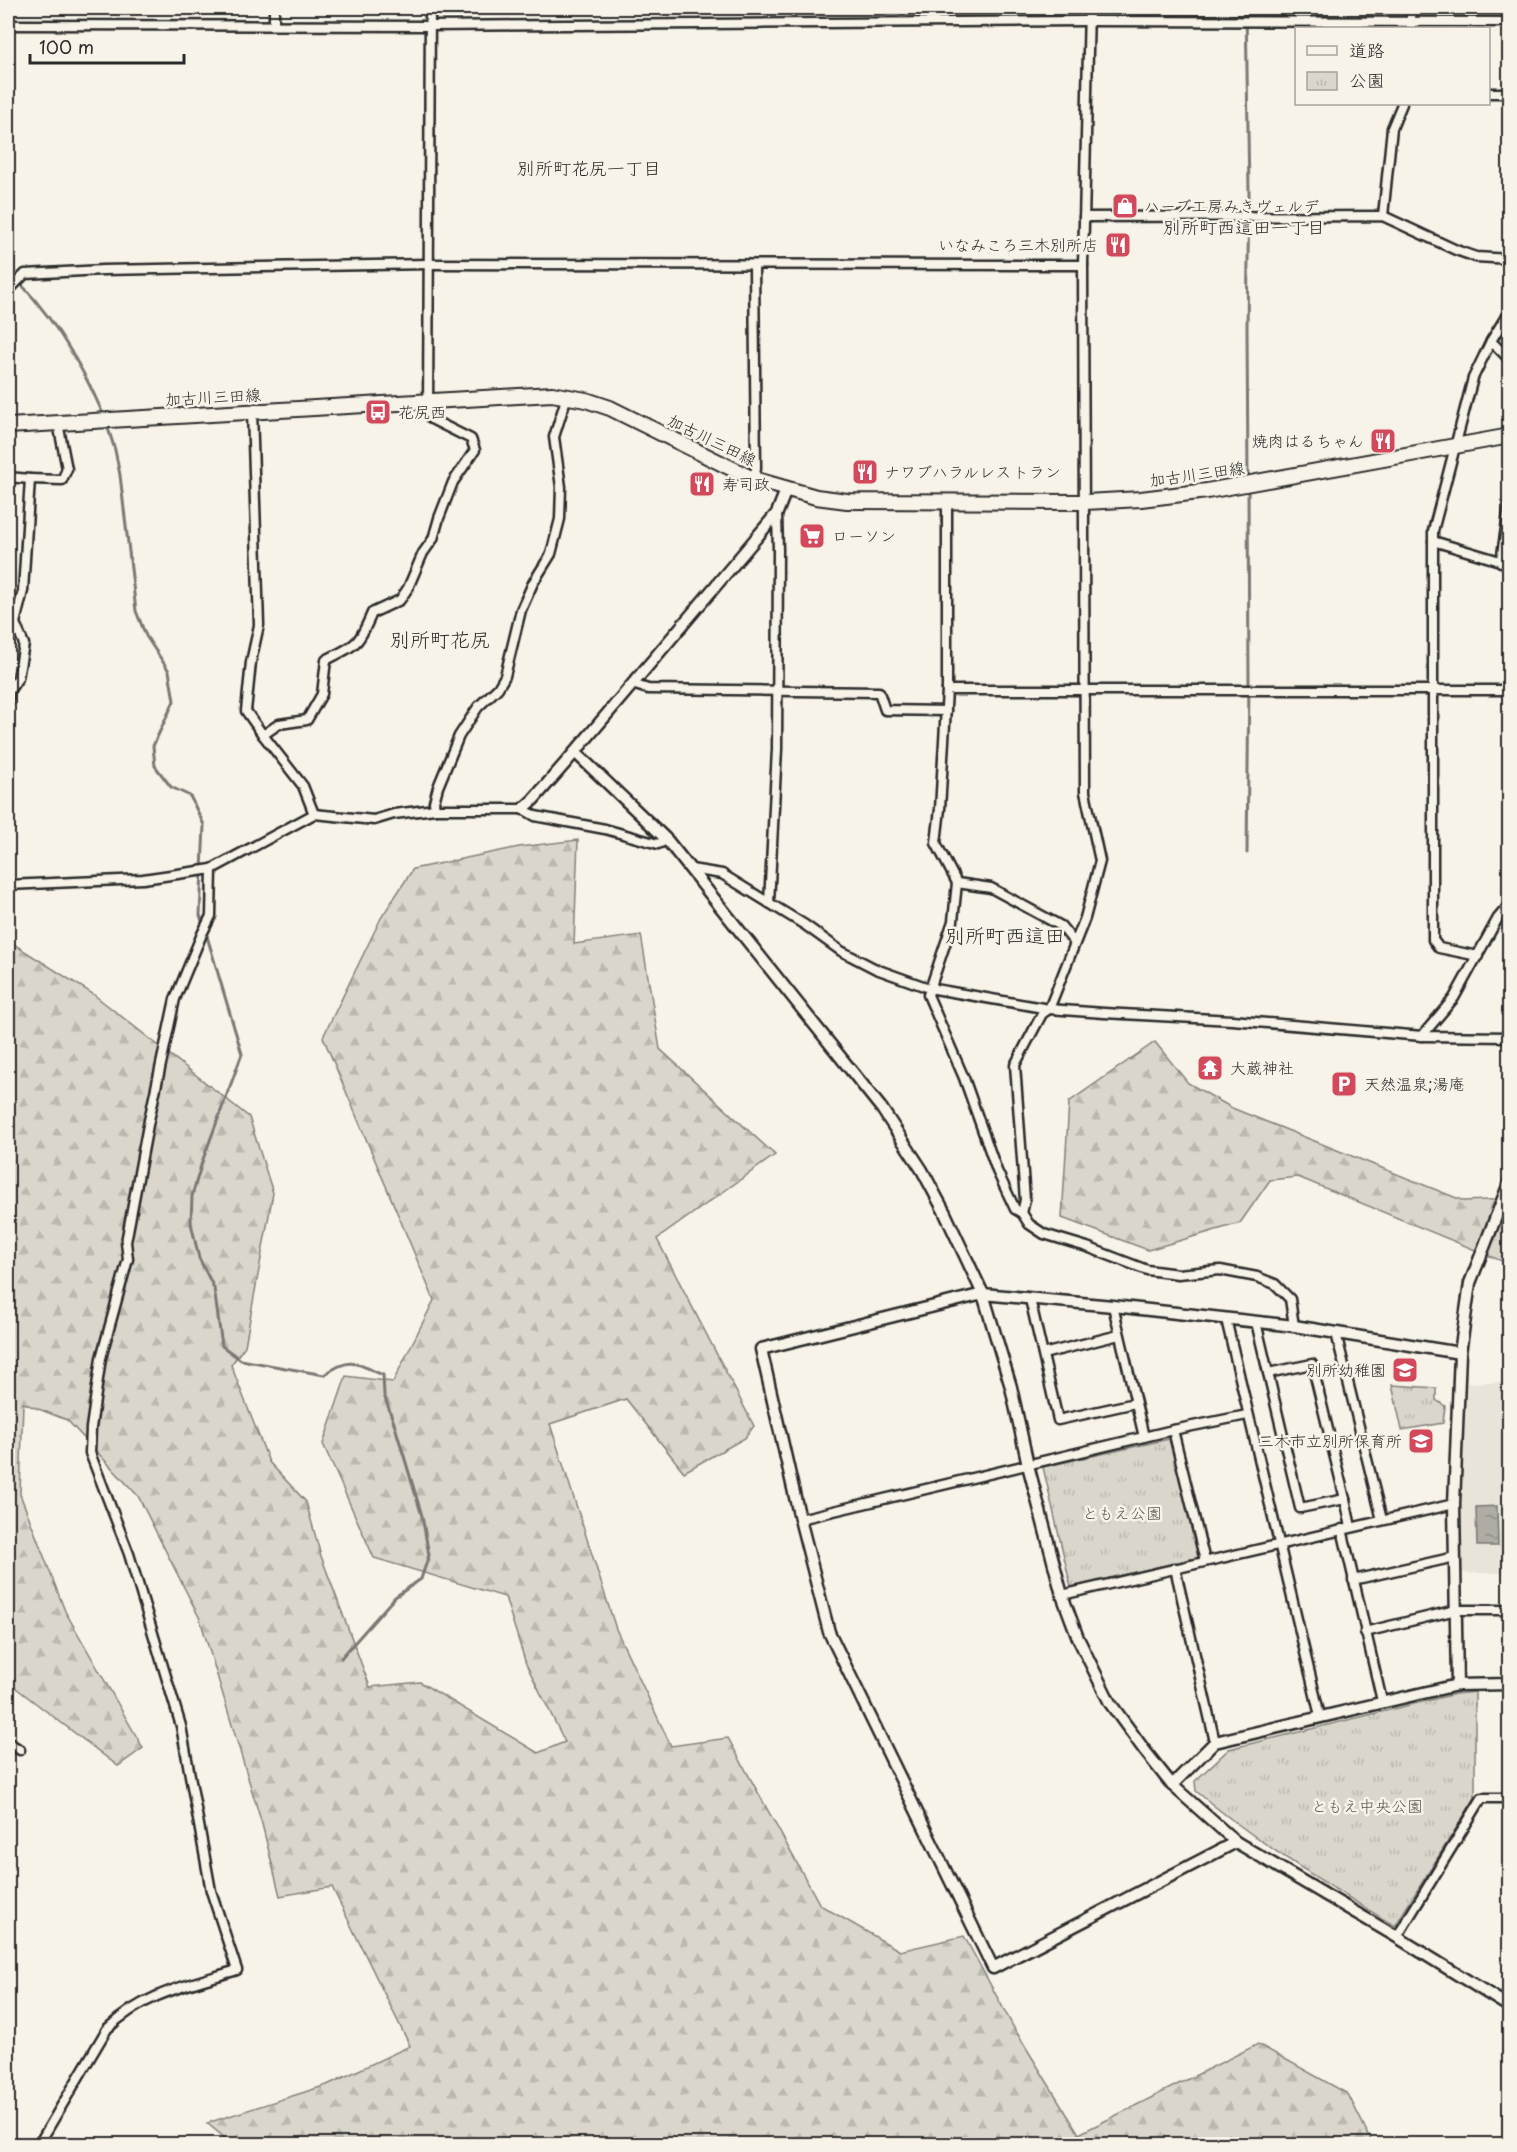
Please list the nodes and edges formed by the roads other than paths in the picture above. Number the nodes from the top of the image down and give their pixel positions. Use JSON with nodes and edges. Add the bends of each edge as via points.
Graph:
{"nodes":[{"id":1,"x":274,"y":8,"type":"edge"},
{"id":2,"x":430,"y":8,"type":"edge"},
{"id":3,"x":1089,"y":8,"type":"edge"},
{"id":4,"x":1412,"y":8,"type":"edge"},
{"id":5,"x":1088,"y":21,"type":"junction"},
{"id":6,"x":1509,"y":22,"type":"edge"},
{"id":7,"x":8,"y":25,"type":"edge"},
{"id":8,"x":274,"y":25,"type":"junction"},
{"id":9,"x":1411,"y":25,"type":"edge"},
{"id":10,"x":429,"y":26,"type":"junction"},
{"id":11,"x":1490,"y":93,"type":"edge"},
{"id":12,"x":1509,"y":93,"type":"edge"},
{"id":13,"x":1402,"y":105,"type":"edge"},
{"id":14,"x":1383,"y":216,"type":"junction"},
{"id":15,"x":1084,"y":217,"type":"junction"},
{"id":16,"x":1509,"y":259,"type":"edge"},
{"id":17,"x":429,"y":264,"type":"junction"},
{"id":18,"x":753,"y":265,"type":"junction"},
{"id":19,"x":1083,"y":265,"type":"junction"},
{"id":20,"x":9,"y":288,"type":"edge"},
{"id":21,"x":1509,"y":310,"type":"edge"},
{"id":22,"x":1491,"y":340,"type":"junction"},
{"id":23,"x":1509,"y":360,"type":"edge"},
{"id":24,"x":567,"y":396,"type":"junction"},
{"id":25,"x":429,"y":403,"type":"junction"},
{"id":26,"x":252,"y":411,"type":"junction"},
{"id":27,"x":58,"y":423,"type":"junction"},
{"id":28,"x":8,"y":426,"type":"edge"},
{"id":29,"x":1509,"y":436,"type":"edge"},
{"id":30,"x":1456,"y":446,"type":"junction"},
{"id":31,"x":8,"y":477,"type":"edge"},
{"id":32,"x":30,"y":479,"type":"junction"},
{"id":33,"x":753,"y":479,"type":"junction"},
{"id":34,"x":786,"y":490,"type":"junction"},
{"id":35,"x":1509,"y":500,"type":"edge"},
{"id":36,"x":1085,"y":502,"type":"junction"},
{"id":37,"x":947,"y":503,"type":"junction"},
{"id":38,"x":777,"y":513,"type":"junction"},
{"id":39,"x":1433,"y":541,"type":"junction"},
{"id":40,"x":1505,"y":563,"type":"edge"},
{"id":41,"x":632,"y":684,"type":"junction"},
{"id":42,"x":778,"y":690,"type":"junction"},
{"id":43,"x":947,"y":690,"type":"junction"},
{"id":44,"x":1084,"y":690,"type":"junction"},
{"id":45,"x":1434,"y":690,"type":"junction"},
{"id":46,"x":1509,"y":690,"type":"edge"},
{"id":47,"x":8,"y":691,"type":"edge"},
{"id":48,"x":8,"y":704,"type":"edge"},
{"id":49,"x":946,"y":711,"type":"junction"},
{"id":50,"x":263,"y":735,"type":"junction"},
{"id":51,"x":575,"y":752,"type":"junction"},
{"id":52,"x":435,"y":809,"type":"junction"},
{"id":53,"x":523,"y":809,"type":"junction"},
{"id":54,"x":314,"y":814,"type":"junction"},
{"id":55,"x":667,"y":840,"type":"junction"},
{"id":56,"x":212,"y":869,"type":"junction"},
{"id":57,"x":691,"y":869,"type":"junction"},
{"id":58,"x":957,"y":884,"type":"junction"},
{"id":59,"x":8,"y":885,"type":"edge"},
{"id":60,"x":769,"y":903,"type":"junction"},
{"id":61,"x":1509,"y":904,"type":"edge"},
{"id":62,"x":1074,"y":942,"type":"junction"},
{"id":63,"x":1478,"y":956,"type":"junction"},
{"id":64,"x":929,"y":988,"type":"junction"},
{"id":65,"x":1049,"y":1009,"type":"junction"},
{"id":66,"x":1422,"y":1036,"type":"junction"},
{"id":67,"x":1509,"y":1037,"type":"edge"},
{"id":68,"x":1509,"y":1181,"type":"edge"},
{"id":69,"x":1022,"y":1213,"type":"junction"},
{"id":70,"x":983,"y":1294,"type":"junction"},
{"id":71,"x":1030,"y":1299,"type":"junction"},
{"id":72,"x":1113,"y":1306,"type":"junction"},
{"id":73,"x":1226,"y":1319,"type":"junction"},
{"id":74,"x":1256,"y":1322,"type":"junction"},
{"id":75,"x":1294,"y":1326,"type":"junction"},
{"id":76,"x":1336,"y":1334,"type":"junction"},
{"id":77,"x":1119,"y":1335,"type":"junction"},
{"id":78,"x":1460,"y":1353,"type":"junction"},
{"id":79,"x":1043,"y":1354,"type":"junction"},
{"id":80,"x":1268,"y":1373,"type":"junction"},
{"id":81,"x":1135,"y":1403,"type":"junction"},
{"id":82,"x":1247,"y":1414,"type":"junction"},
{"id":83,"x":1173,"y":1430,"type":"junction"},
{"id":84,"x":1144,"y":1437,"type":"junction"},
{"id":85,"x":1028,"y":1465,"type":"junction"},
{"id":86,"x":1345,"y":1499,"type":"junction"},
{"id":87,"x":1454,"y":1504,"type":"junction"},
{"id":88,"x":800,"y":1519,"type":"junction"},
{"id":89,"x":1382,"y":1520,"type":"junction"},
{"id":90,"x":1347,"y":1528,"type":"junction"},
{"id":91,"x":1278,"y":1544,"type":"junction"},
{"id":92,"x":1455,"y":1557,"type":"junction"},
{"id":93,"x":1205,"y":1562,"type":"junction"},
{"id":94,"x":1175,"y":1569,"type":"junction"},
{"id":95,"x":1353,"y":1580,"type":"junction"},
{"id":96,"x":1062,"y":1595,"type":"junction"},
{"id":97,"x":1456,"y":1610,"type":"junction"},
{"id":98,"x":1509,"y":1611,"type":"edge"},
{"id":99,"x":1365,"y":1632,"type":"junction"},
{"id":100,"x":1509,"y":1684,"type":"edge"},
{"id":101,"x":1457,"y":1685,"type":"junction"},
{"id":102,"x":1382,"y":1701,"type":"junction"},
{"id":103,"x":1320,"y":1716,"type":"junction"},
{"id":104,"x":8,"y":1742,"type":"edge"},
{"id":105,"x":1215,"y":1742,"type":"junction"},
{"id":106,"x":20,"y":1750,"type":"dead end"},
{"id":107,"x":1173,"y":1785,"type":"junction"},
{"id":108,"x":1509,"y":1798,"type":"edge"},
{"id":109,"x":1236,"y":1842,"type":"junction"},
{"id":110,"x":1397,"y":1936,"type":"junction"},
{"id":111,"x":1509,"y":2007,"type":"edge"},
{"id":112,"x":39,"y":2145,"type":"edge"}],
"edges":[{"from":1,"to":8,"type":"street"},
{"from":2,"to":10,"type":"street"},
{"from":3,"to":5,"type":"street"},
{"from":4,"to":9,"type":"street"},
{"from":5,"to":9,"type":"street"},
{"from":5,"to":10,"type":"street"},
{"from":5,"to":15,"type":"street"},
{"from":6,"to":9,"type":"street"},
{"from":7,"to":8,"type":"street"},
{"from":8,"to":10,"type":"street"},
{"from":10,"to":17,"type":"street"},
{"from":11,"to":12,"type":"street"},
{"from":13,"to":14,"type":"street","via":[[1392,128]]},
{"from":14,"to":15,"type":"street"},
{"from":14,"to":16,"type":"street","via":[[1476,257]]},
{"from":15,"to":19,"type":"street"},
{"from":17,"to":18,"type":"street"},
{"from":17,"to":20,"type":"street","via":[[25,274]]},
{"from":17,"to":25,"type":"street"},
{"from":18,"to":19,"type":"street"},
{"from":18,"to":33,"type":"street"},
{"from":19,"to":36,"type":"street"},
{"from":21,"to":22,"type":"street"},
{"from":22,"to":23,"type":"street"},
{"from":22,"to":30,"type":"street","via":[[1473,378]]},
{"from":24,"to":25,"type":"main road","name":"加古川三田線","via":[[524,395]]},
{"from":24,"to":33,"type":"main road","name":"加古川三田線","via":[[610,408]]},
{"from":24,"to":52,"type":"street","via":[[554,437],[561,488],[560,519],[551,554],[521,610],[506,676],[459,736],[438,787]]},
{"from":25,"to":26,"type":"main road","name":"加古川三田線"},
{"from":25,"to":50,"type":"street","via":[[431,419],[471,439],[475,450],[453,482],[433,539],[400,600],[372,613],[362,638],[326,660],[322,694],[307,720],[279,724]]},
{"from":26,"to":27,"type":"main road","name":"加古川三田線"},
{"from":26,"to":50,"type":"street","via":[[259,625],[246,711]]},
{"from":27,"to":28,"type":"main road","name":"加古川三田線"},
{"from":27,"to":32,"type":"street","via":[[67,469],[62,480]]},
{"from":29,"to":30,"type":"main road","name":"加古川三田線"},
{"from":30,"to":36,"type":"main road","name":"加古川三田線","via":[[1207,491]]},
{"from":30,"to":39,"type":"street"},
{"from":31,"to":32,"type":"street"},
{"from":32,"to":47,"type":"street","via":[[23,591],[15,623],[24,645],[18,678]]},
{"from":33,"to":34,"type":"main road","name":"加古川三田線"},
{"from":34,"to":37,"type":"main road","name":"加古川三田線","via":[[847,501]]},
{"from":34,"to":38,"type":"street"},
{"from":35,"to":40,"type":"street"},
{"from":36,"to":37,"type":"main road","name":"加古川三田線"},
{"from":36,"to":44,"type":"street"},
{"from":37,"to":43,"type":"street"},
{"from":38,"to":41,"type":"street"},
{"from":38,"to":42,"type":"street"},
{"from":39,"to":40,"type":"street"},
{"from":39,"to":45,"type":"street"},
{"from":41,"to":42,"type":"street","via":[[648,689]]},
{"from":41,"to":51,"type":"street"},
{"from":42,"to":49,"type":"street","via":[[879,692],[885,710]]},
{"from":42,"to":60,"type":"street"},
{"from":43,"to":44,"type":"street"},
{"from":43,"to":49,"type":"street"},
{"from":44,"to":45,"type":"street"},
{"from":44,"to":62,"type":"street","via":[[1085,792],[1100,861],[1085,918]]},
{"from":45,"to":46,"type":"street"},
{"from":45,"to":63,"type":"street","via":[[1433,940],[1439,948]]},
{"from":47,"to":48,"type":"street"},
{"from":49,"to":58,"type":"street","via":[[936,843]]},
{"from":50,"to":54,"type":"street","via":[[303,786]]},
{"from":51,"to":53,"type":"street"},
{"from":51,"to":55,"type":"street"},
{"from":52,"to":53,"type":"street"},
{"from":52,"to":54,"type":"street","via":[[374,820]]},
{"from":53,"to":55,"type":"street","via":[[535,816],[658,844]]},
{"from":54,"to":56,"type":"street"},
{"from":55,"to":57,"type":"street"},
{"from":56,"to":59,"type":"street","via":[[143,879]]},
{"from":56,"to":112,"type":"street","via":[[211,916],[174,999],[126,1242],[128,1259],[101,1358],[90,1453],[129,1554],[182,1726],[210,1891],[237,1970],[150,1998],[120,2017],[107,2030]]},
{"from":57,"to":60,"type":"street","via":[[722,874]]},
{"from":57,"to":70,"type":"street","via":[[882,1109],[922,1170]]},
{"from":58,"to":62,"type":"street","via":[[991,888],[1061,926]]},
{"from":58,"to":64,"type":"street","via":[[952,921]]},
{"from":60,"to":64,"type":"street","via":[[841,951],[876,969]]},
{"from":61,"to":63,"type":"street"},
{"from":62,"to":65,"type":"street"},
{"from":63,"to":66,"type":"street","via":[[1454,998]]},
{"from":64,"to":65,"type":"street"},
{"from":64,"to":69,"type":"street","via":[[928,995],[964,1078],[997,1171],[1015,1209]]},
{"from":65,"to":66,"type":"street"},
{"from":65,"to":69,"type":"street","via":[[1042,1014],[1015,1065],[1025,1200]]},
{"from":66,"to":67,"type":"street"},
{"from":68,"to":78,"type":"street","via":[[1470,1283]]},
{"from":69,"to":75,"type":"street","via":[[1029,1224],[1044,1234],[1147,1270],[1178,1274],[1220,1270],[1275,1284],[1290,1299]]},
{"from":70,"to":71,"type":"street"},
{"from":70,"to":85,"type":"street","via":[[1011,1387]]},
{"from":70,"to":88,"type":"street","via":[[761,1349]]},
{"from":71,"to":72,"type":"street"},
{"from":71,"to":79,"type":"street"},
{"from":72,"to":73,"type":"street"},
{"from":72,"to":77,"type":"street"},
{"from":73,"to":74,"type":"street"},
{"from":73,"to":82,"type":"street"},
{"from":74,"to":75,"type":"street"},
{"from":74,"to":80,"type":"street"},
{"from":75,"to":76,"type":"street"},
{"from":76,"to":78,"type":"street"},
{"from":76,"to":89,"type":"street"},
{"from":77,"to":79,"type":"street"},
{"from":77,"to":81,"type":"street"},
{"from":78,"to":87,"type":"street"},
{"from":79,"to":81,"type":"street","via":[[1058,1420]]},
{"from":80,"to":86,"type":"street","via":[[1312,1364]]},
{"from":80,"to":86,"type":"street","via":[[1300,1508]]},
{"from":81,"to":84,"type":"street"},
{"from":82,"to":83,"type":"street"},
{"from":82,"to":91,"type":"street"},
{"from":83,"to":84,"type":"street"},
{"from":83,"to":93,"type":"street"},
{"from":84,"to":85,"type":"street"},
{"from":85,"to":88,"type":"street"},
{"from":85,"to":96,"type":"street"},
{"from":86,"to":90,"type":"street"},
{"from":87,"to":89,"type":"street"},
{"from":87,"to":92,"type":"street"},
{"from":88,"to":109,"type":"street","via":[[829,1632],[993,1968]]},
{"from":89,"to":90,"type":"street"},
{"from":90,"to":91,"type":"street"},
{"from":90,"to":95,"type":"street"},
{"from":91,"to":93,"type":"street"},
{"from":91,"to":103,"type":"street"},
{"from":92,"to":95,"type":"street"},
{"from":92,"to":97,"type":"street"},
{"from":93,"to":94,"type":"street"},
{"from":94,"to":96,"type":"street"},
{"from":94,"to":105,"type":"street"},
{"from":95,"to":99,"type":"street"},
{"from":96,"to":107,"type":"street","via":[[1110,1703]]},
{"from":97,"to":98,"type":"street"},
{"from":97,"to":99,"type":"street"},
{"from":97,"to":101,"type":"street"},
{"from":99,"to":102,"type":"street"},
{"from":100,"to":101,"type":"street"},
{"from":101,"to":102,"type":"street"},
{"from":102,"to":103,"type":"street"},
{"from":103,"to":105,"type":"street"},
{"from":104,"to":106,"type":"street"},
{"from":105,"to":107,"type":"street"},
{"from":107,"to":109,"type":"street"},
{"from":108,"to":110,"type":"street","via":[[1482,1798]]},
{"from":109,"to":110,"type":"street"},
{"from":110,"to":111,"type":"street"}]}
